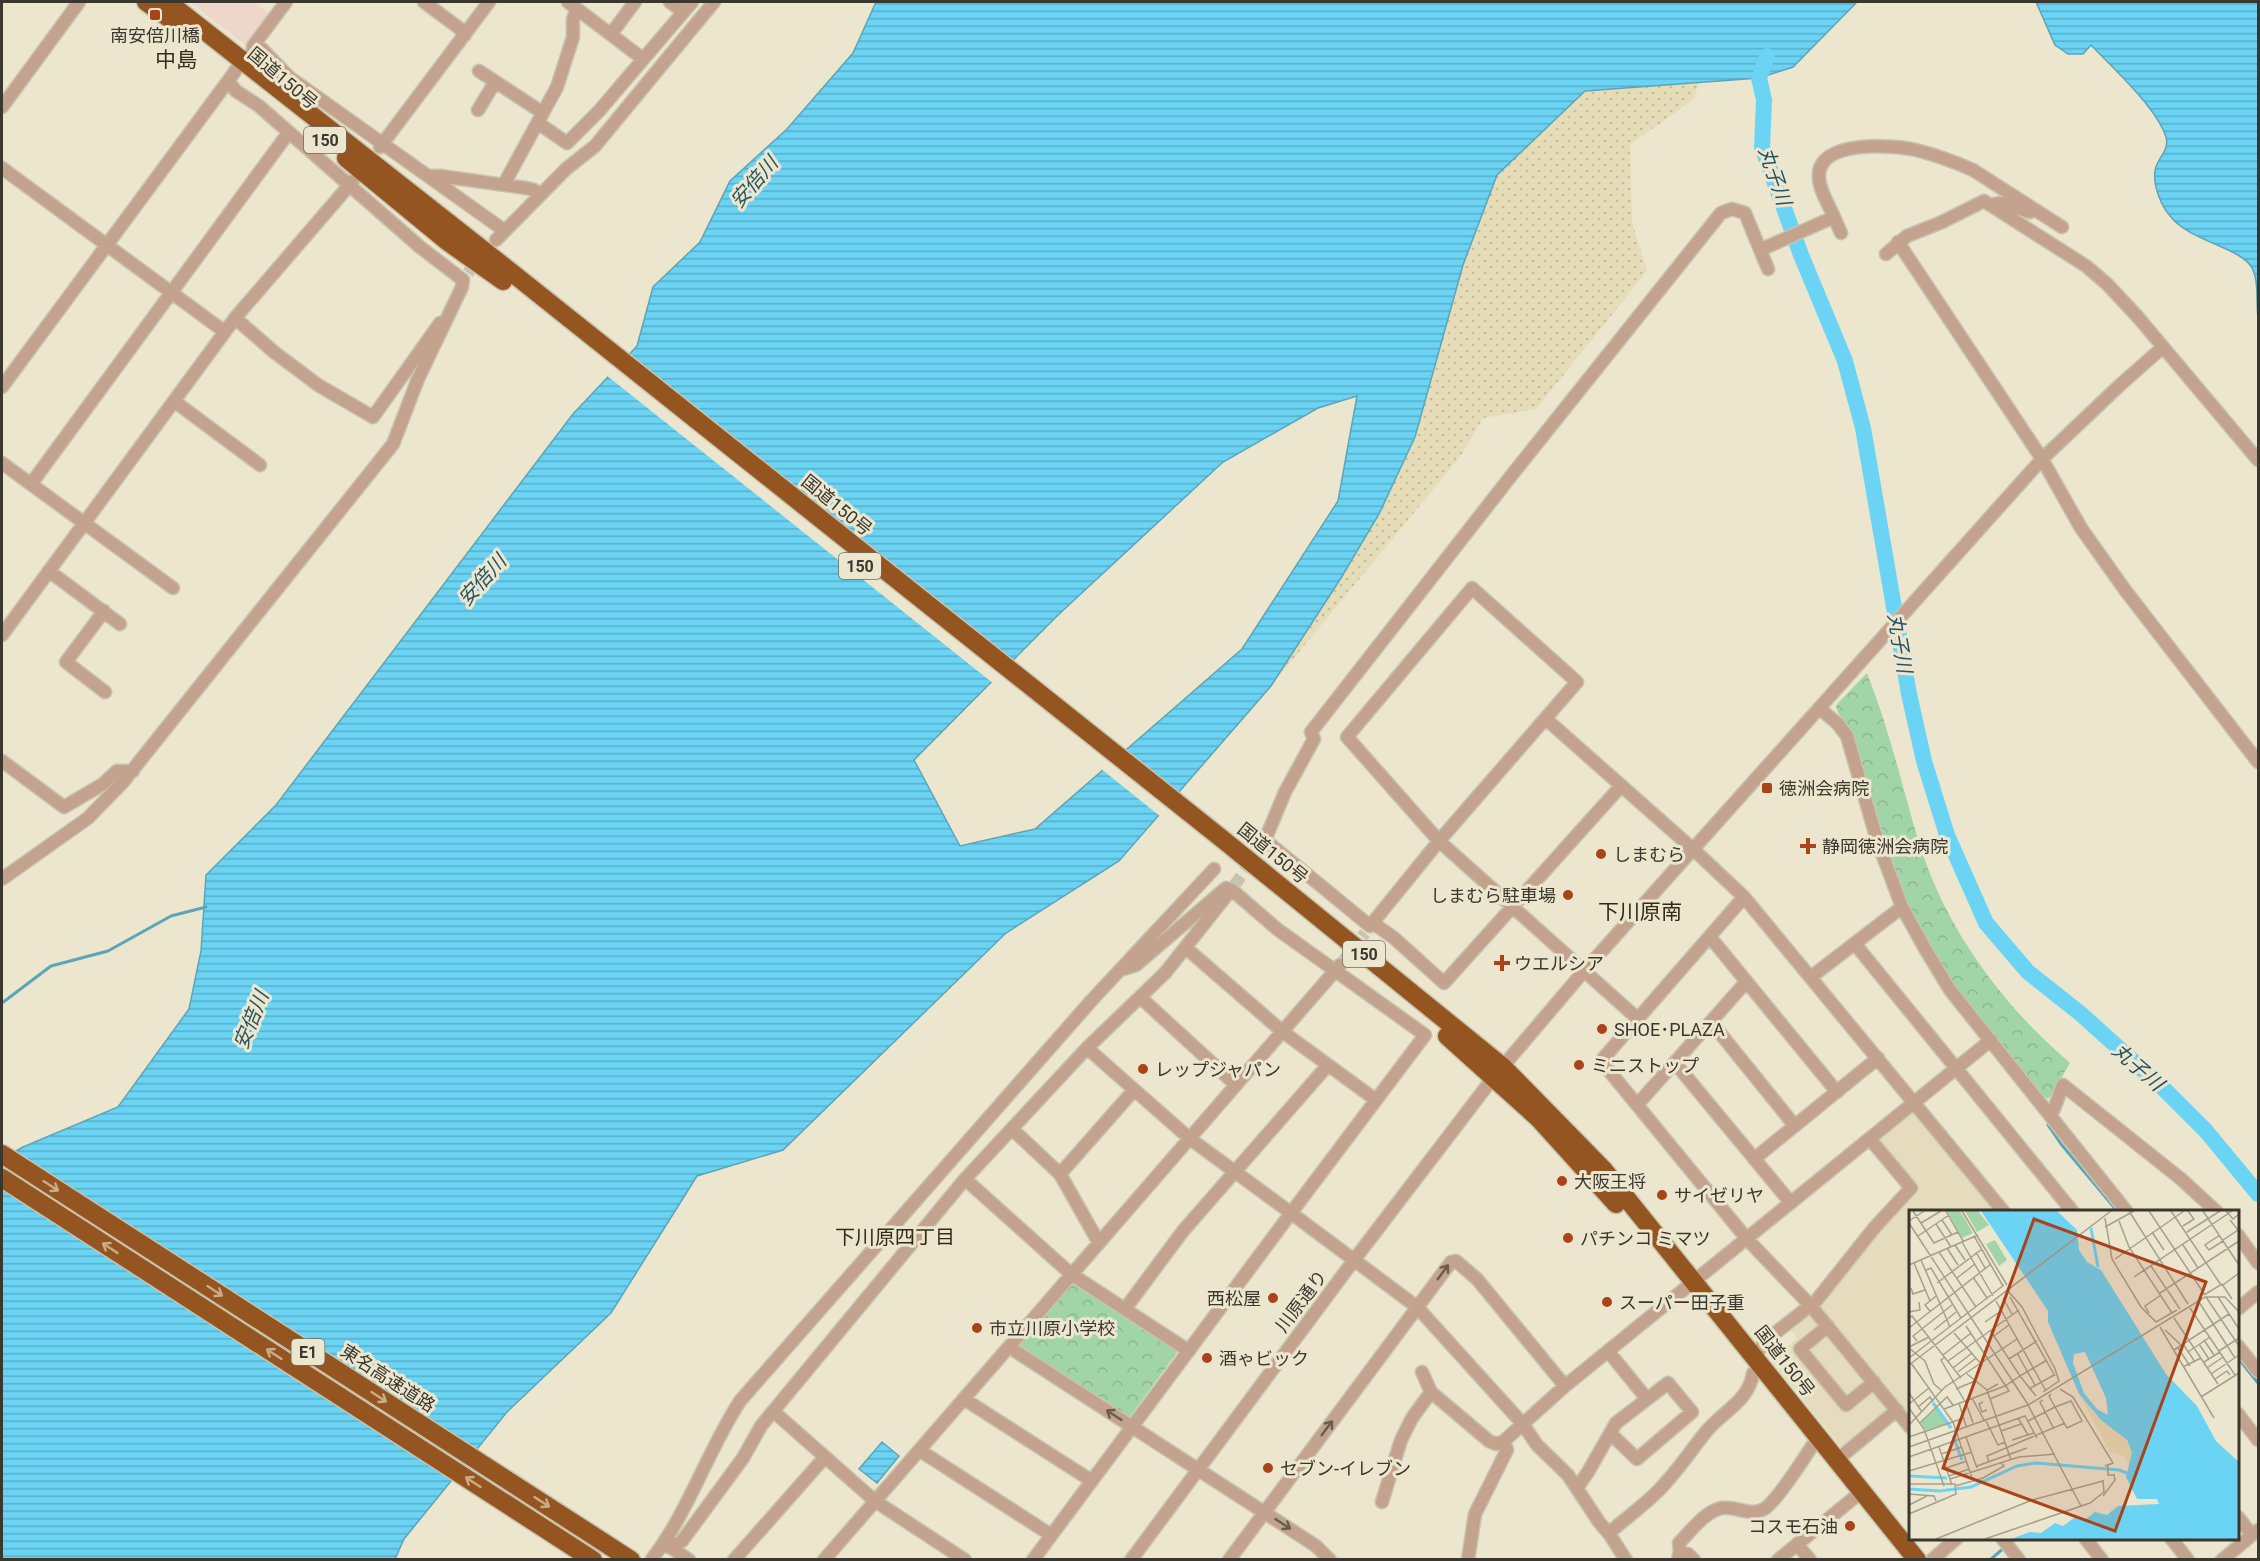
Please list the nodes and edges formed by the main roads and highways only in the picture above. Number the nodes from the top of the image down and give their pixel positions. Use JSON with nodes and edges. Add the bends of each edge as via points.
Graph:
{"nodes":[{"id":1,"x":146,"y":2,"type":"edge"},
{"id":2,"x":155,"y":2,"type":"edge"},
{"id":3,"x":175,"y":2,"type":"edge"},
{"id":4,"x":241,"y":65,"type":"junction"},
{"id":5,"x":341,"y":143,"type":"junction"},
{"id":6,"x":507,"y":276,"type":"junction"},
{"id":7,"x":2,"y":1154,"type":"edge"},
{"id":8,"x":2,"y":1178,"type":"edge"},
{"id":9,"x":1754,"y":1365,"type":"junction"},
{"id":10,"x":593,"y":1560,"type":"edge"},
{"id":11,"x":631,"y":1560,"type":"edge"},
{"id":12,"x":1905,"y":1560,"type":"edge"},
{"id":13,"x":1917,"y":1560,"type":"edge"}],
"edges":[{"from":1,"to":4,"type":"highway","name":"国道150号","number":"150"},
{"from":2,"to":5,"type":"highway","number":"150"},
{"from":3,"to":4,"type":"highway","name":"国道150号","number":"150"},
{"from":3,"to":5,"type":"highway","number":"150"},
{"from":4,"to":6,"type":"highway","name":"国道150号","number":"150","via":[[395,173],[448,216]]},
{"from":5,"to":6,"type":"highway","name":"国道150号","number":"150"},
{"from":6,"to":9,"type":"highway","name":"国道150号","number":"150","via":[[1219,854],[1498,1072],[1689,1285]]},
{"from":7,"to":11,"type":"highway","name":"東名高速道路","number":"E1","one_way":true},
{"from":10,"to":8,"type":"highway","number":"E1","one_way":true},
{"from":9,"to":12,"type":"highway","name":"国道150号","number":"150","via":[[1812,1446]]},
{"from":9,"to":13,"type":"highway","name":"国道150号","number":"150"}]}
